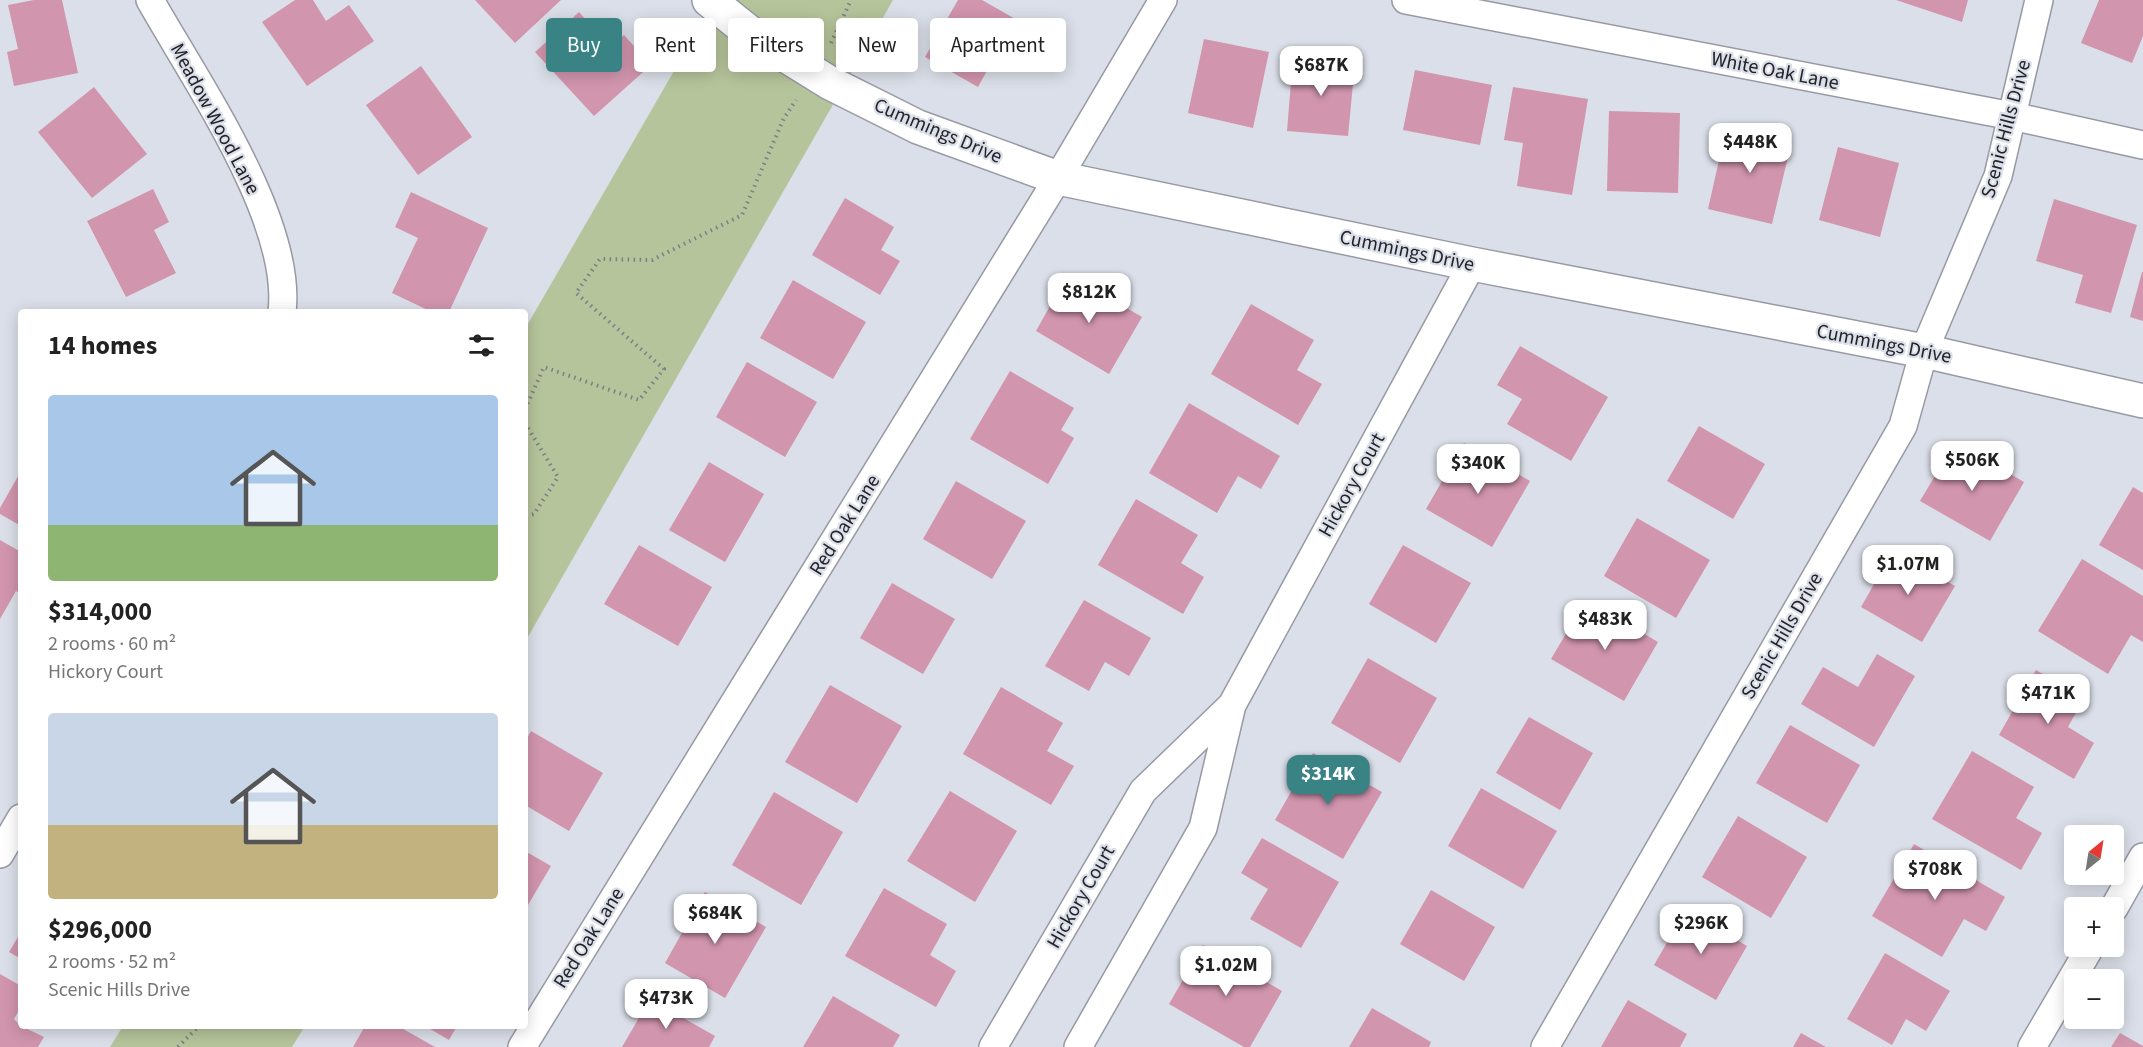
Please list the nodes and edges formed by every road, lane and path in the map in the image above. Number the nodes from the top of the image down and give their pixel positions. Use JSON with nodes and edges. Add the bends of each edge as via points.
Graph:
{"nodes":[{"id":1,"x":150,"y":0,"type":"edge"},
{"id":2,"x":709,"y":0,"type":"edge"},
{"id":3,"x":851,"y":0,"type":"edge"},
{"id":4,"x":1162,"y":0,"type":"edge"},
{"id":5,"x":1406,"y":0,"type":"edge"},
{"id":6,"x":2039,"y":0,"type":"edge"},
{"id":7,"x":815,"y":74,"type":"junction"},
{"id":8,"x":2012,"y":116,"type":"junction"},
{"id":9,"x":2143,"y":146,"type":"edge"},
{"id":10,"x":1058,"y":178,"type":"junction"},
{"id":11,"x":1472,"y":264,"type":"junction"},
{"id":12,"x":282,"y":309,"type":"edge"},
{"id":13,"x":1924,"y":351,"type":"junction"},
{"id":14,"x":2143,"y":401,"type":"edge"},
{"id":15,"x":528,"y":402,"type":"edge"},
{"id":16,"x":528,"y":428,"type":"edge"},
{"id":17,"x":528,"y":516,"type":"edge"},
{"id":18,"x":1232,"y":705,"type":"junction"},
{"id":19,"x":18,"y":823,"type":"edge"},
{"id":20,"x":0,"y":854,"type":"edge"},
{"id":21,"x":2143,"y":857,"type":"edge"},
{"id":22,"x":2120,"y":897,"type":"edge"},
{"id":23,"x":2085,"y":957,"type":"edge"},
{"id":24,"x":196,"y":1029,"type":"edge"},
{"id":25,"x":178,"y":1047,"type":"edge"},
{"id":26,"x":522,"y":1047,"type":"edge"},
{"id":27,"x":993,"y":1047,"type":"edge"},
{"id":28,"x":1078,"y":1047,"type":"edge"},
{"id":29,"x":1545,"y":1047,"type":"edge"},
{"id":30,"x":2032,"y":1047,"type":"edge"}],
"edges":[{"from":1,"to":12,"type":"street","name":"Meadow Wood Lane","via":[[244,164],[276,240]]},
{"from":2,"to":7,"type":"street","name":"Cummings Drive","via":[[754,36]]},
{"from":3,"to":7,"type":"path"},
{"from":4,"to":10,"type":"street","name":"Red Oak Lane"},
{"from":5,"to":8,"type":"street","name":"White Oak Lane"},
{"from":6,"to":8,"type":"street","name":"Scenic Hills Drive"},
{"from":7,"to":10,"type":"street","name":"Cummings Drive","via":[[918,127]]},
{"from":7,"to":15,"type":"path","via":[[784,118],[742,215],[652,261],[600,259],[576,293],[664,369],[639,400],[544,367]]},
{"from":8,"to":9,"type":"street","name":"White Oak Lane"},
{"from":8,"to":13,"type":"street","name":"Scenic Hills Drive","via":[[1998,176]]},
{"from":10,"to":11,"type":"street","name":"Cummings Drive"},
{"from":10,"to":26,"type":"street","name":"Red Oak Lane"},
{"from":11,"to":13,"type":"street","name":"Cummings Drive"},
{"from":11,"to":18,"type":"street","name":"Hickory Court"},
{"from":13,"to":14,"type":"street","name":"Cummings Drive"},
{"from":13,"to":29,"type":"street","name":"Scenic Hills Drive","via":[[1903,426]]},
{"from":16,"to":17,"type":"path","via":[[558,477],[534,514]]},
{"from":18,"to":27,"type":"street","name":"Hickory Court","via":[[1143,791]]},
{"from":18,"to":28,"type":"street","name":"Hickory Court","via":[[1203,828]]},
{"from":19,"to":20,"type":"street"},
{"from":21,"to":22,"type":"street"},
{"from":23,"to":30,"type":"street"},
{"from":24,"to":25,"type":"path"}]}
